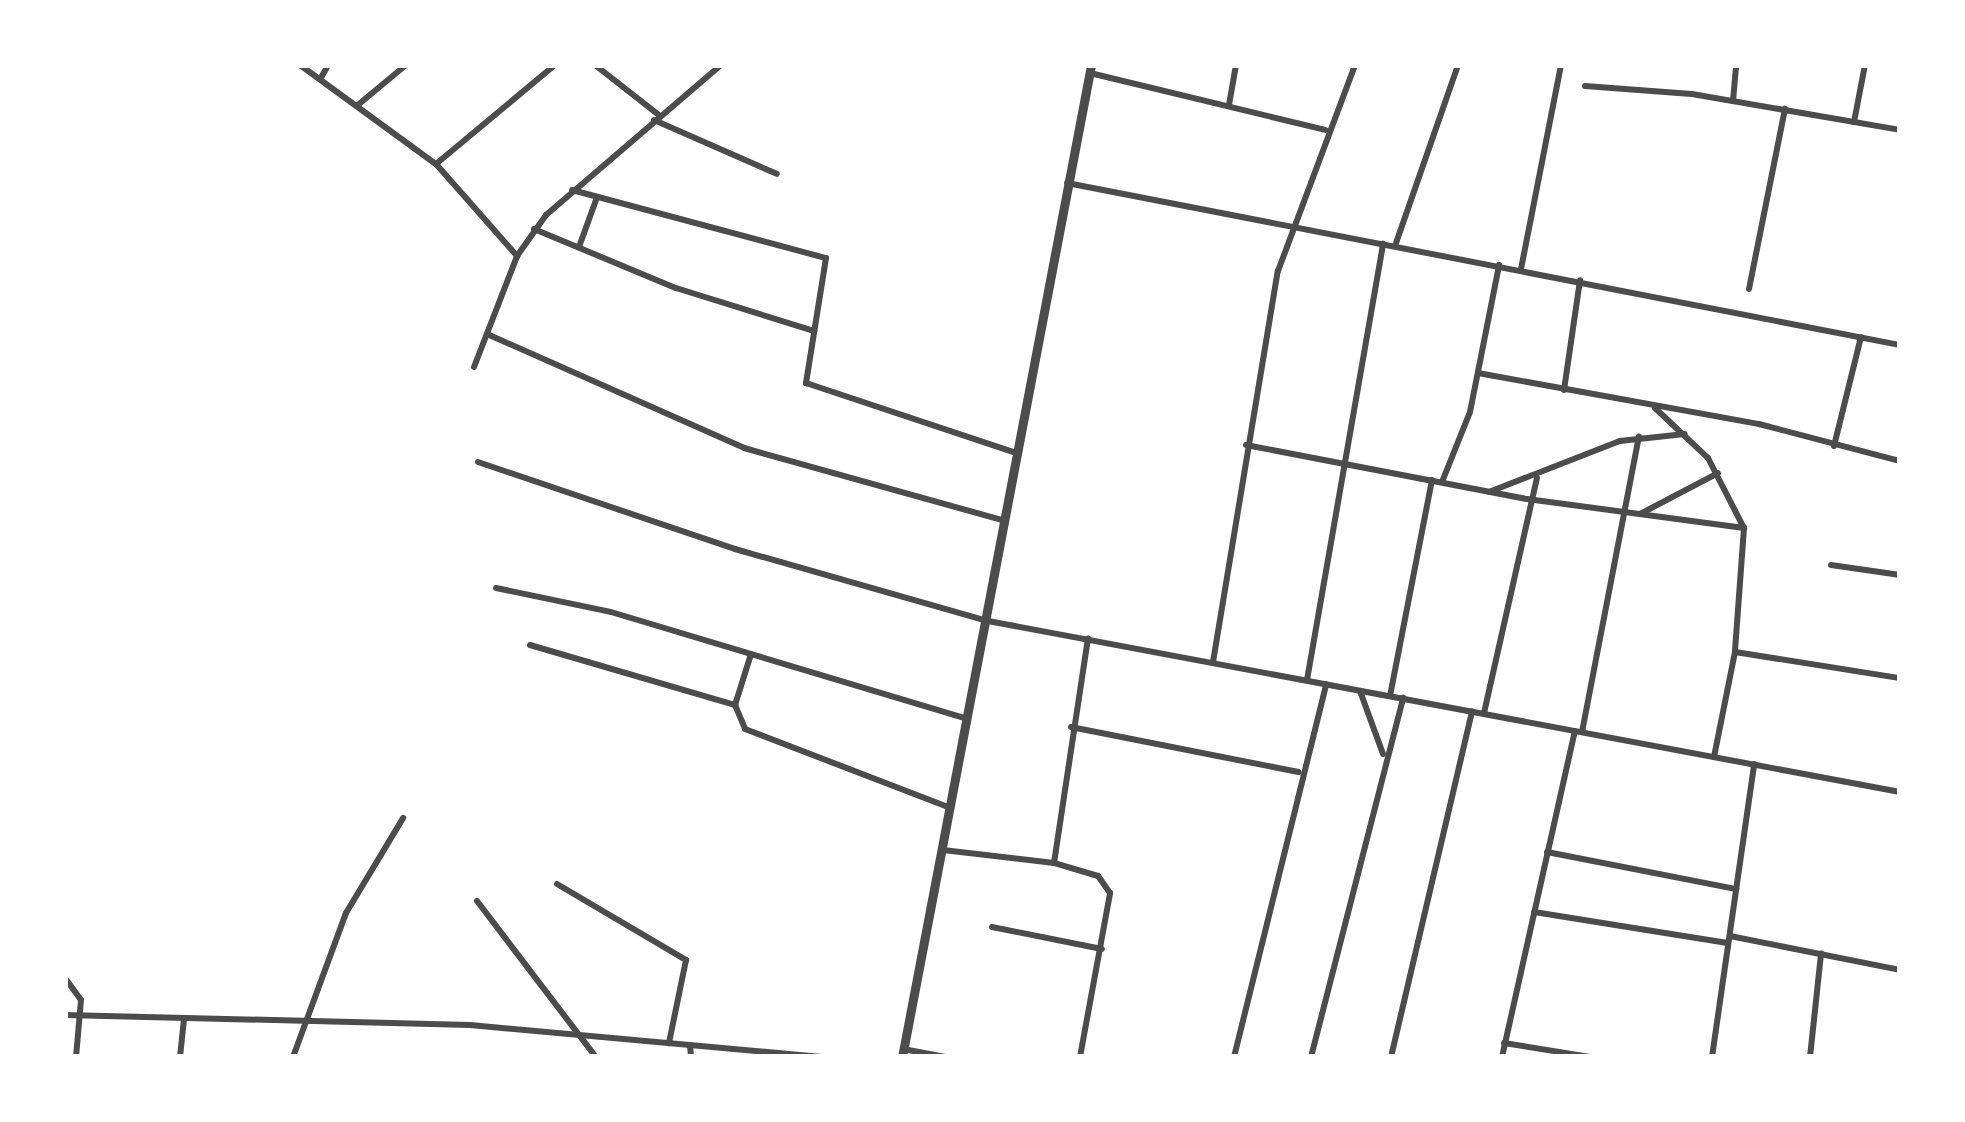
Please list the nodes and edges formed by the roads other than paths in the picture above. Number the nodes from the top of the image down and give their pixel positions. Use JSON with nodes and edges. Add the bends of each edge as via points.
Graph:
{"nodes":[{"id":1,"x":300,"y":65,"type":"edge"},
{"id":2,"x":328,"y":65,"type":"edge"},
{"id":3,"x":406,"y":65,"type":"edge"},
{"id":4,"x":554,"y":65,"type":"edge"},
{"id":5,"x":595,"y":65,"type":"edge"},
{"id":6,"x":721,"y":65,"type":"edge"},
{"id":7,"x":1236,"y":65,"type":"edge"},
{"id":8,"x":1355,"y":65,"type":"edge"},
{"id":9,"x":1458,"y":65,"type":"edge"},
{"id":10,"x":1561,"y":65,"type":"edge"},
{"id":11,"x":1736,"y":65,"type":"edge"},
{"id":12,"x":1865,"y":65,"type":"edge"},
{"id":13,"x":1091,"y":69,"type":"edge"},
{"id":14,"x":322,"y":76,"type":"junction"},
{"id":15,"x":1585,"y":86,"type":"dead end"},
{"id":16,"x":1734,"y":100,"type":"junction"},
{"id":17,"x":360,"y":104,"type":"junction"},
{"id":18,"x":1228,"y":105,"type":"junction"},
{"id":19,"x":1785,"y":109,"type":"junction"},
{"id":20,"x":657,"y":118,"type":"junction"},
{"id":21,"x":1854,"y":122,"type":"junction"},
{"id":22,"x":1325,"y":130,"type":"junction"},
{"id":23,"x":1900,"y":130,"type":"edge"},
{"id":24,"x":436,"y":164,"type":"junction"},
{"id":25,"x":777,"y":174,"type":"dead end"},
{"id":26,"x":1067,"y":183,"type":"junction"},
{"id":27,"x":572,"y":190,"type":"junction"},
{"id":28,"x":596,"y":200,"type":"junction"},
{"id":29,"x":1290,"y":224,"type":"junction"},
{"id":30,"x":534,"y":229,"type":"junction"},
{"id":31,"x":1382,"y":244,"type":"junction"},
{"id":32,"x":1395,"y":246,"type":"junction"},
{"id":33,"x":579,"y":248,"type":"junction"},
{"id":34,"x":517,"y":256,"type":"junction"},
{"id":35,"x":1499,"y":264,"type":"junction"},
{"id":36,"x":1521,"y":268,"type":"junction"},
{"id":37,"x":1580,"y":280,"type":"junction"},
{"id":38,"x":1749,"y":289,"type":"dead end"},
{"id":39,"x":814,"y":331,"type":"junction"},
{"id":40,"x":487,"y":334,"type":"junction"},
{"id":41,"x":1861,"y":338,"type":"junction"},
{"id":42,"x":1900,"y":346,"type":"edge"},
{"id":43,"x":474,"y":367,"type":"dead end"},
{"id":44,"x":1478,"y":374,"type":"junction"},
{"id":45,"x":1564,"y":390,"type":"junction"},
{"id":46,"x":1654,"y":407,"type":"junction"},
{"id":47,"x":1685,"y":434,"type":"junction"},
{"id":48,"x":1640,"y":436,"type":"junction"},
{"id":49,"x":1246,"y":445,"type":"junction"},
{"id":50,"x":1834,"y":446,"type":"junction"},
{"id":51,"x":1018,"y":453,"type":"junction"},
{"id":52,"x":1340,"y":461,"type":"junction"},
{"id":53,"x":1900,"y":461,"type":"edge"},
{"id":54,"x":478,"y":462,"type":"dead end"},
{"id":55,"x":1718,"y":474,"type":"junction"},
{"id":56,"x":1537,"y":478,"type":"junction"},
{"id":57,"x":1432,"y":480,"type":"junction"},
{"id":58,"x":1442,"y":482,"type":"junction"},
{"id":59,"x":1488,"y":492,"type":"junction"},
{"id":60,"x":1527,"y":500,"type":"junction"},
{"id":61,"x":1628,"y":512,"type":"junction"},
{"id":62,"x":1640,"y":514,"type":"junction"},
{"id":63,"x":1006,"y":522,"type":"junction"},
{"id":64,"x":1744,"y":528,"type":"junction"},
{"id":65,"x":1831,"y":565,"type":"dead end"},
{"id":66,"x":1900,"y":575,"type":"edge"},
{"id":67,"x":496,"y":588,"type":"dead end"},
{"id":68,"x":988,"y":621,"type":"junction"},
{"id":69,"x":1088,"y":639,"type":"junction"},
{"id":70,"x":530,"y":645,"type":"dead end"},
{"id":71,"x":1735,"y":652,"type":"junction"},
{"id":72,"x":752,"y":654,"type":"junction"},
{"id":73,"x":1214,"y":662,"type":"junction"},
{"id":74,"x":1900,"y":678,"type":"edge"},
{"id":75,"x":1307,"y":680,"type":"junction"},
{"id":76,"x":1326,"y":684,"type":"junction"},
{"id":77,"x":1359,"y":690,"type":"junction"},
{"id":78,"x":1390,"y":696,"type":"junction"},
{"id":79,"x":1404,"y":698,"type":"junction"},
{"id":80,"x":735,"y":705,"type":"junction"},
{"id":81,"x":1472,"y":711,"type":"junction"},
{"id":82,"x":1484,"y":713,"type":"junction"},
{"id":83,"x":968,"y":719,"type":"junction"},
{"id":84,"x":1071,"y":727,"type":"junction"},
{"id":85,"x":1578,"y":731,"type":"junction"},
{"id":86,"x":1384,"y":756,"type":"junction"},
{"id":87,"x":1714,"y":757,"type":"junction"},
{"id":88,"x":1754,"y":764,"type":"junction"},
{"id":89,"x":1299,"y":772,"type":"junction"},
{"id":90,"x":1900,"y":792,"type":"edge"},
{"id":91,"x":951,"y":808,"type":"junction"},
{"id":92,"x":403,"y":818,"type":"dead end"},
{"id":93,"x":943,"y":850,"type":"junction"},
{"id":94,"x":1547,"y":852,"type":"junction"},
{"id":95,"x":1054,"y":863,"type":"junction"},
{"id":96,"x":557,"y":884,"type":"dead end"},
{"id":97,"x":1736,"y":889,"type":"junction"},
{"id":98,"x":477,"y":901,"type":"dead end"},
{"id":99,"x":1534,"y":912,"type":"junction"},
{"id":100,"x":992,"y":928,"type":"dead end"},
{"id":101,"x":1729,"y":939,"type":"junction"},
{"id":102,"x":1102,"y":949,"type":"junction"},
{"id":103,"x":1821,"y":954,"type":"junction"},
{"id":104,"x":1900,"y":970,"type":"edge"},
{"id":105,"x":65,"y":978,"type":"edge"},
{"id":106,"x":65,"y":1015,"type":"edge"},
{"id":107,"x":80,"y":1016,"type":"junction"},
{"id":108,"x":184,"y":1021,"type":"junction"},
{"id":109,"x":308,"y":1023,"type":"junction"},
{"id":110,"x":581,"y":1039,"type":"junction"},
{"id":111,"x":669,"y":1043,"type":"junction"},
{"id":112,"x":1504,"y":1043,"type":"junction"},
{"id":113,"x":690,"y":1045,"type":"junction"},
{"id":114,"x":902,"y":1053,"type":"edge"},
{"id":115,"x":76,"y":1057,"type":"edge"},
{"id":116,"x":180,"y":1057,"type":"edge"},
{"id":117,"x":294,"y":1057,"type":"edge"},
{"id":118,"x":596,"y":1057,"type":"edge"},
{"id":119,"x":691,"y":1057,"type":"edge"},
{"id":120,"x":822,"y":1057,"type":"edge"},
{"id":121,"x":945,"y":1057,"type":"edge"},
{"id":122,"x":1080,"y":1057,"type":"edge"},
{"id":123,"x":1234,"y":1057,"type":"edge"},
{"id":124,"x":1310,"y":1057,"type":"edge"},
{"id":125,"x":1391,"y":1057,"type":"edge"},
{"id":126,"x":1502,"y":1057,"type":"edge"},
{"id":127,"x":1590,"y":1057,"type":"edge"},
{"id":128,"x":1712,"y":1057,"type":"edge"},
{"id":129,"x":1810,"y":1057,"type":"edge"}],
"edges":[{"from":1,"to":14,"type":"street"},
{"from":2,"to":14,"type":"street"},
{"from":3,"to":17,"type":"street"},
{"from":4,"to":24,"type":"street"},
{"from":5,"to":20,"type":"street"},
{"from":6,"to":20,"type":"street"},
{"from":7,"to":18,"type":"street"},
{"from":8,"to":22,"type":"street"},
{"from":9,"to":32,"type":"street"},
{"from":10,"to":36,"type":"street"},
{"from":11,"to":16,"type":"street"},
{"from":12,"to":21,"type":"street"},
{"from":13,"to":18,"type":"street"},
{"from":13,"to":26,"type":"street"},
{"from":14,"to":17,"type":"street"},
{"from":15,"to":16,"type":"street"},
{"from":16,"to":19,"type":"street"},
{"from":17,"to":24,"type":"street"},
{"from":18,"to":22,"type":"street"},
{"from":19,"to":21,"type":"street"},
{"from":19,"to":38,"type":"street"},
{"from":20,"to":25,"type":"street"},
{"from":20,"to":27,"type":"street"},
{"from":21,"to":23,"type":"street"},
{"from":22,"to":29,"type":"street"},
{"from":24,"to":34,"type":"street"},
{"from":26,"to":29,"type":"street"},
{"from":26,"to":51,"type":"street"},
{"from":27,"to":28,"type":"street"},
{"from":27,"to":30,"type":"street"},
{"from":28,"to":33,"type":"street"},
{"from":28,"to":39,"type":"street","via":[[826,258]]},
{"from":29,"to":31,"type":"street"},
{"from":29,"to":49,"type":"street"},
{"from":30,"to":33,"type":"street"},
{"from":30,"to":34,"type":"street"},
{"from":31,"to":32,"type":"street"},
{"from":31,"to":52,"type":"street"},
{"from":32,"to":35,"type":"street"},
{"from":33,"to":39,"type":"street"},
{"from":34,"to":40,"type":"street"},
{"from":35,"to":36,"type":"street"},
{"from":35,"to":44,"type":"street"},
{"from":36,"to":37,"type":"street"},
{"from":37,"to":41,"type":"street"},
{"from":37,"to":45,"type":"street"},
{"from":39,"to":51,"type":"street","via":[[807,384]]},
{"from":40,"to":43,"type":"street"},
{"from":40,"to":63,"type":"street","via":[[744,448]]},
{"from":41,"to":42,"type":"street"},
{"from":41,"to":50,"type":"street"},
{"from":44,"to":45,"type":"street"},
{"from":44,"to":58,"type":"street"},
{"from":45,"to":46,"type":"street"},
{"from":46,"to":47,"type":"street"},
{"from":46,"to":50,"type":"street"},
{"from":47,"to":48,"type":"street"},
{"from":47,"to":55,"type":"street"},
{"from":48,"to":56,"type":"street"},
{"from":48,"to":61,"type":"street"},
{"from":49,"to":52,"type":"street"},
{"from":49,"to":73,"type":"street"},
{"from":50,"to":53,"type":"street"},
{"from":51,"to":63,"type":"street"},
{"from":52,"to":57,"type":"street"},
{"from":52,"to":75,"type":"street"},
{"from":54,"to":68,"type":"street","via":[[735,550]]},
{"from":55,"to":62,"type":"street"},
{"from":55,"to":64,"type":"street"},
{"from":56,"to":59,"type":"street"},
{"from":56,"to":60,"type":"street"},
{"from":57,"to":58,"type":"street"},
{"from":57,"to":78,"type":"street"},
{"from":58,"to":59,"type":"street"},
{"from":59,"to":60,"type":"street"},
{"from":60,"to":61,"type":"street"},
{"from":60,"to":82,"type":"street"},
{"from":61,"to":62,"type":"street"},
{"from":61,"to":85,"type":"street"},
{"from":62,"to":64,"type":"street"},
{"from":63,"to":68,"type":"street"},
{"from":64,"to":71,"type":"street"},
{"from":65,"to":66,"type":"street"},
{"from":67,"to":72,"type":"street"},
{"from":68,"to":69,"type":"street"},
{"from":68,"to":83,"type":"street"},
{"from":69,"to":73,"type":"street"},
{"from":69,"to":84,"type":"street"},
{"from":70,"to":80,"type":"street"},
{"from":71,"to":74,"type":"street"},
{"from":71,"to":87,"type":"street"},
{"from":72,"to":80,"type":"street"},
{"from":72,"to":83,"type":"street"},
{"from":73,"to":75,"type":"street"},
{"from":75,"to":76,"type":"street"},
{"from":76,"to":77,"type":"street"},
{"from":76,"to":89,"type":"street"},
{"from":77,"to":78,"type":"street"},
{"from":77,"to":86,"type":"street"},
{"from":78,"to":79,"type":"street"},
{"from":79,"to":81,"type":"street"},
{"from":79,"to":86,"type":"street"},
{"from":80,"to":91,"type":"street","via":[[750,732]]},
{"from":81,"to":82,"type":"street"},
{"from":81,"to":125,"type":"street"},
{"from":82,"to":85,"type":"street"},
{"from":83,"to":91,"type":"street"},
{"from":84,"to":89,"type":"street"},
{"from":84,"to":95,"type":"street"},
{"from":85,"to":87,"type":"street"},
{"from":85,"to":94,"type":"street"},
{"from":86,"to":124,"type":"street"},
{"from":87,"to":88,"type":"street"},
{"from":88,"to":90,"type":"street"},
{"from":88,"to":97,"type":"street"},
{"from":89,"to":123,"type":"street"},
{"from":91,"to":93,"type":"street"},
{"from":92,"to":109,"type":"street","via":[[346,913]]},
{"from":93,"to":95,"type":"street"},
{"from":93,"to":114,"type":"street"},
{"from":94,"to":97,"type":"street"},
{"from":94,"to":99,"type":"street"},
{"from":95,"to":102,"type":"street","via":[[1108,886]]},
{"from":96,"to":111,"type":"street","via":[[686,960]]},
{"from":97,"to":101,"type":"street"},
{"from":98,"to":110,"type":"street"},
{"from":99,"to":101,"type":"street"},
{"from":99,"to":112,"type":"street"},
{"from":100,"to":102,"type":"street"},
{"from":101,"to":103,"type":"street"},
{"from":101,"to":128,"type":"street"},
{"from":102,"to":122,"type":"street"},
{"from":103,"to":104,"type":"street"},
{"from":103,"to":129,"type":"street"},
{"from":105,"to":107,"type":"street"},
{"from":106,"to":107,"type":"street"},
{"from":107,"to":108,"type":"street"},
{"from":107,"to":115,"type":"street"},
{"from":108,"to":109,"type":"street"},
{"from":108,"to":116,"type":"street"},
{"from":109,"to":110,"type":"street","via":[[470,1025]]},
{"from":109,"to":117,"type":"street"},
{"from":110,"to":111,"type":"street"},
{"from":110,"to":118,"type":"street"},
{"from":111,"to":113,"type":"street"},
{"from":112,"to":126,"type":"street"},
{"from":112,"to":127,"type":"street"},
{"from":113,"to":119,"type":"street"},
{"from":113,"to":120,"type":"street"},
{"from":114,"to":121,"type":"street"}]}
